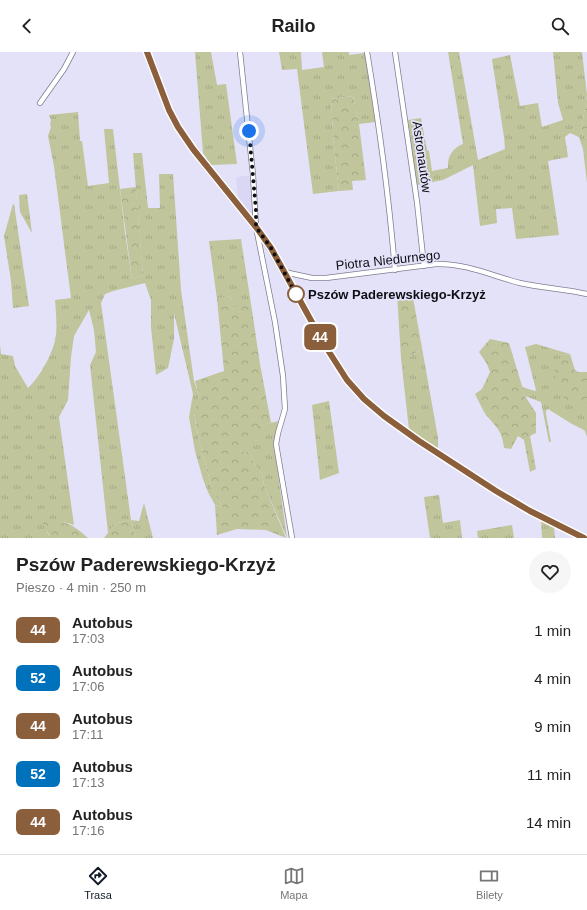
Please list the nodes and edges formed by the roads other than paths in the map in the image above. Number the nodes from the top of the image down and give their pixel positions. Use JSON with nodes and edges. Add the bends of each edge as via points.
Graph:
{"nodes":[{"id":1,"x":73,"y":52,"type":"edge"},
{"id":2,"x":147,"y":52,"type":"edge"},
{"id":3,"x":240,"y":52,"type":"edge"},
{"id":4,"x":367,"y":52,"type":"edge"},
{"id":5,"x":395,"y":52,"type":"edge"},
{"id":6,"x":40,"y":103,"type":"dead end"},
{"id":7,"x":256,"y":227,"type":"junction"},
{"id":8,"x":424,"y":266,"type":"junction"},
{"id":9,"x":394,"y":270,"type":"junction"},
{"id":10,"x":284,"y":272,"type":"junction"},
{"id":11,"x":587,"y":294,"type":"edge"},
{"id":12,"x":292,"y":538,"type":"edge"},
{"id":13,"x":584,"y":538,"type":"edge"}],
"edges":[{"from":1,"to":6,"type":"street"},
{"from":2,"to":7,"type":"street","via":[[178,127]]},
{"from":3,"to":7,"type":"street"},
{"from":4,"to":9,"type":"street","via":[[390,220]]},
{"from":5,"to":8,"type":"street","name":"Astronautów","via":[[418,202]]},
{"from":7,"to":10,"type":"street"},
{"from":7,"to":12,"type":"street","via":[[283,376],[285,409],[276,444]]},
{"from":8,"to":9,"type":"street","name":"Piotra Niedurnego"},
{"from":8,"to":11,"type":"street","name":"Piotra Niedurnego","via":[[461,266],[522,283]]},
{"from":9,"to":10,"type":"street","name":"Piotra Niedurnego","via":[[326,278]]},
{"from":10,"to":13,"type":"street","via":[[339,368],[364,399],[419,441],[496,491]]}]}
